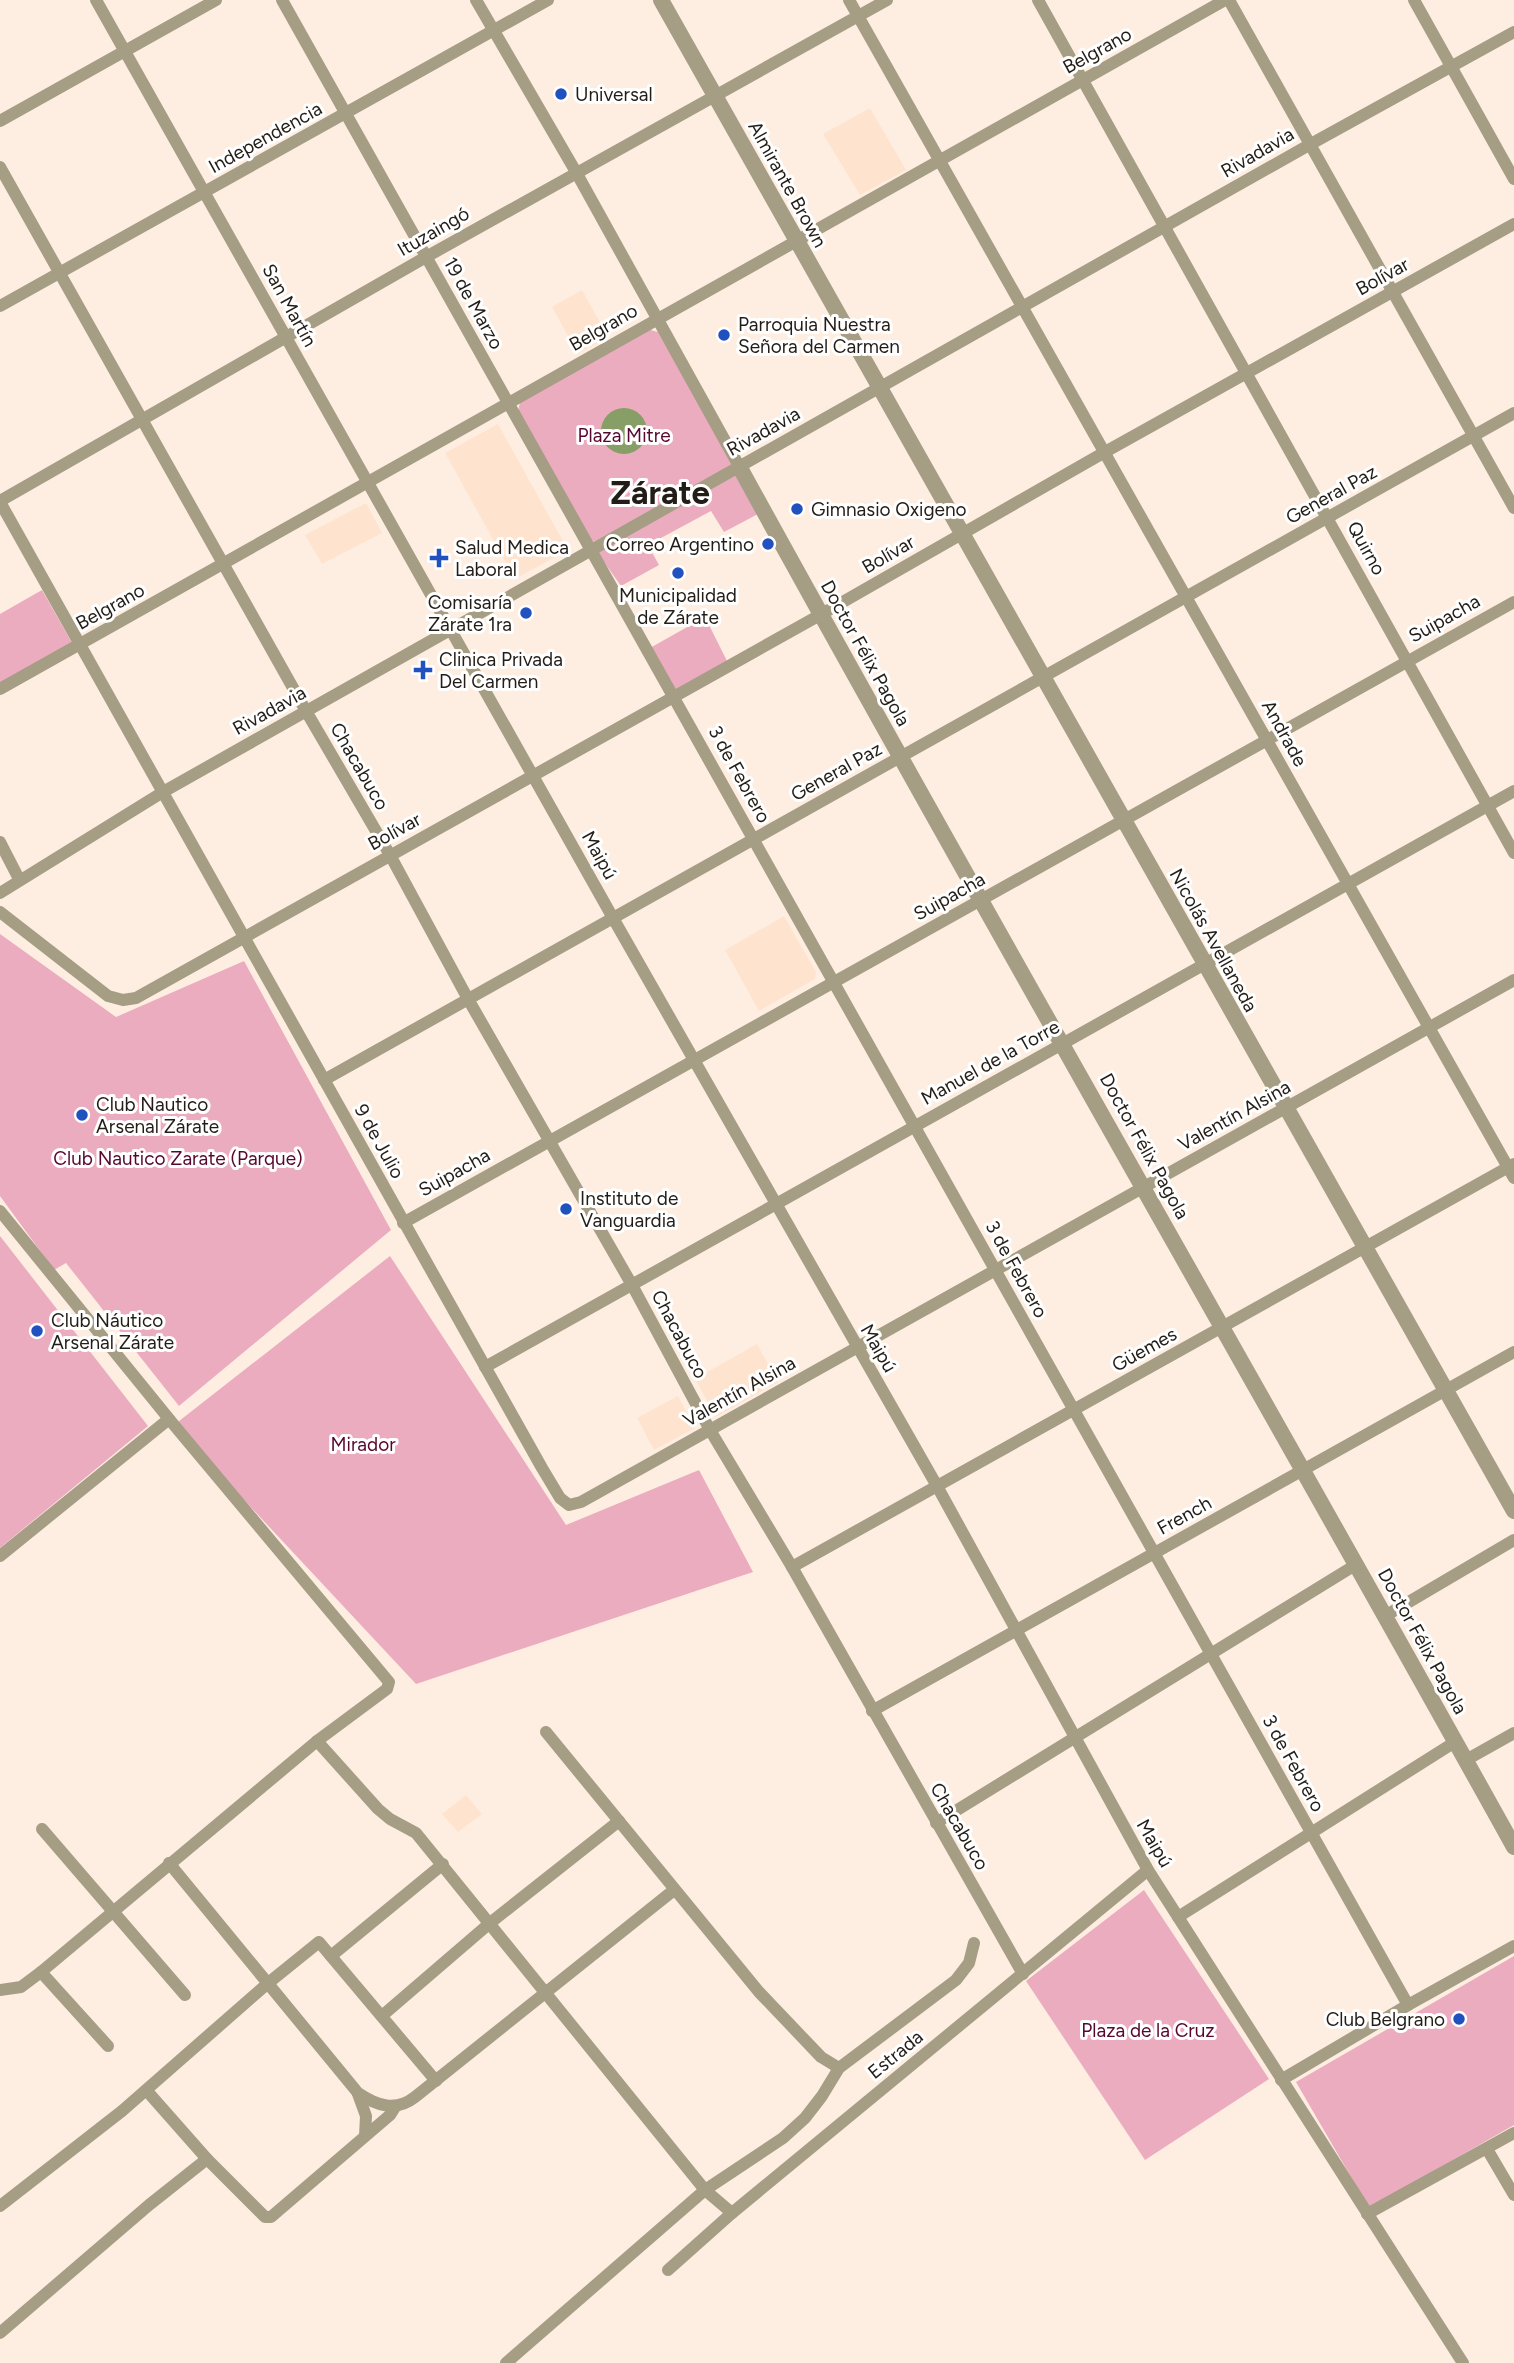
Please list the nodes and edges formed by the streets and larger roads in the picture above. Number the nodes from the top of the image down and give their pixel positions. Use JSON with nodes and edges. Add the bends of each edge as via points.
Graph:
{"nodes":[{"id":1,"x":96,"y":0,"type":"edge"},
{"id":2,"x":216,"y":0,"type":"edge"},
{"id":3,"x":282,"y":0,"type":"edge"},
{"id":4,"x":477,"y":0,"type":"edge"},
{"id":5,"x":548,"y":0,"type":"edge"},
{"id":6,"x":661,"y":0,"type":"edge"},
{"id":7,"x":849,"y":0,"type":"edge"},
{"id":8,"x":887,"y":0,"type":"edge"},
{"id":9,"x":1038,"y":0,"type":"edge"},
{"id":10,"x":1227,"y":0,"type":"edge"},
{"id":11,"x":1414,"y":0,"type":"edge"},
{"id":12,"x":858,"y":16,"type":"junction"},
{"id":13,"x":494,"y":30,"type":"junction"},
{"id":14,"x":1514,"y":32,"type":"edge"},
{"id":15,"x":125,"y":51,"type":"junction"},
{"id":16,"x":1452,"y":68,"type":"junction"},
{"id":17,"x":1082,"y":80,"type":"junction"},
{"id":18,"x":715,"y":96,"type":"junction"},
{"id":19,"x":346,"y":114,"type":"junction"},
{"id":20,"x":0,"y":121,"type":"edge"},
{"id":21,"x":1309,"y":145,"type":"junction"},
{"id":22,"x":940,"y":160,"type":"junction"},
{"id":23,"x":0,"y":167,"type":"edge"},
{"id":24,"x":576,"y":172,"type":"junction"},
{"id":25,"x":1514,"y":179,"type":"edge"},
{"id":26,"x":205,"y":193,"type":"junction"},
{"id":27,"x":1514,"y":224,"type":"edge"},
{"id":28,"x":1165,"y":226,"type":"junction"},
{"id":29,"x":796,"y":242,"type":"junction"},
{"id":30,"x":426,"y":257,"type":"junction"},
{"id":31,"x":59,"y":271,"type":"junction"},
{"id":32,"x":1392,"y":292,"type":"junction"},
{"id":33,"x":0,"y":306,"type":"edge"},
{"id":34,"x":1022,"y":307,"type":"junction"},
{"id":35,"x":656,"y":319,"type":"junction"},
{"id":36,"x":286,"y":337,"type":"junction"},
{"id":37,"x":1246,"y":374,"type":"junction"},
{"id":38,"x":879,"y":388,"type":"junction"},
{"id":39,"x":508,"y":404,"type":"junction"},
{"id":40,"x":1514,"y":413,"type":"edge"},
{"id":41,"x":142,"y":419,"type":"junction"},
{"id":42,"x":1473,"y":436,"type":"junction"},
{"id":43,"x":1105,"y":452,"type":"junction"},
{"id":44,"x":739,"y":466,"type":"junction"},
{"id":45,"x":368,"y":483,"type":"junction"},
{"id":46,"x":0,"y":502,"type":"edge"},
{"id":47,"x":1514,"y":508,"type":"edge"},
{"id":48,"x":1328,"y":517,"type":"junction"},
{"id":49,"x":962,"y":534,"type":"junction"},
{"id":50,"x":593,"y":551,"type":"junction"},
{"id":51,"x":224,"y":564,"type":"junction"},
{"id":52,"x":1187,"y":596,"type":"junction"},
{"id":53,"x":1514,"y":602,"type":"edge"},
{"id":54,"x":820,"y":615,"type":"junction"},
{"id":55,"x":451,"y":630,"type":"junction"},
{"id":56,"x":81,"y":645,"type":"junction"},
{"id":57,"x":1408,"y":660,"type":"junction"},
{"id":58,"x":1043,"y":677,"type":"junction"},
{"id":59,"x":0,"y":689,"type":"edge"},
{"id":60,"x":674,"y":696,"type":"junction"},
{"id":61,"x":306,"y":711,"type":"junction"},
{"id":62,"x":1266,"y":740,"type":"junction"},
{"id":63,"x":901,"y":757,"type":"junction"},
{"id":64,"x":533,"y":775,"type":"junction"},
{"id":65,"x":1514,"y":791,"type":"edge"},
{"id":66,"x":163,"y":792,"type":"junction"},
{"id":67,"x":1487,"y":806,"type":"junction"},
{"id":68,"x":1123,"y":821,"type":"junction"},
{"id":69,"x":754,"y":839,"type":"junction"},
{"id":70,"x":0,"y":842,"type":"edge"},
{"id":71,"x":1514,"y":853,"type":"edge"},
{"id":72,"x":390,"y":855,"type":"junction"},
{"id":73,"x":19,"y":879,"type":"junction"},
{"id":74,"x":1348,"y":884,"type":"junction"},
{"id":75,"x":0,"y":893,"type":"edge"},
{"id":76,"x":982,"y":900,"type":"junction"},
{"id":77,"x":0,"y":912,"type":"edge"},
{"id":78,"x":613,"y":918,"type":"junction"},
{"id":79,"x":244,"y":937,"type":"junction"},
{"id":80,"x":1204,"y":965,"type":"junction"},
{"id":81,"x":1514,"y":980,"type":"edge"},
{"id":82,"x":835,"y":983,"type":"junction"},
{"id":83,"x":468,"y":999,"type":"junction"},
{"id":84,"x":1429,"y":1028,"type":"junction"},
{"id":85,"x":1063,"y":1044,"type":"junction"},
{"id":86,"x":695,"y":1060,"type":"junction"},
{"id":87,"x":324,"y":1080,"type":"junction"},
{"id":88,"x":1285,"y":1109,"type":"junction"},
{"id":89,"x":915,"y":1126,"type":"junction"},
{"id":90,"x":548,"y":1141,"type":"junction"},
{"id":91,"x":1512,"y":1169,"type":"edge"},
{"id":92,"x":1144,"y":1187,"type":"junction"},
{"id":93,"x":776,"y":1204,"type":"junction"},
{"id":94,"x":0,"y":1211,"type":"edge"},
{"id":95,"x":403,"y":1223,"type":"junction"},
{"id":96,"x":1364,"y":1248,"type":"junction"},
{"id":97,"x":996,"y":1270,"type":"junction"},
{"id":98,"x":632,"y":1285,"type":"junction"},
{"id":99,"x":1223,"y":1326,"type":"junction"},
{"id":100,"x":857,"y":1348,"type":"junction"},
{"id":101,"x":1514,"y":1352,"type":"edge"},
{"id":102,"x":485,"y":1367,"type":"junction"},
{"id":103,"x":1445,"y":1390,"type":"junction"},
{"id":104,"x":1074,"y":1410,"type":"junction"},
{"id":105,"x":169,"y":1419,"type":"junction"},
{"id":106,"x":710,"y":1430,"type":"junction"},
{"id":107,"x":1304,"y":1470,"type":"junction"},
{"id":108,"x":937,"y":1486,"type":"junction"},
{"id":109,"x":569,"y":1505,"type":"joint"},
{"id":110,"x":1514,"y":1511,"type":"edge"},
{"id":111,"x":1514,"y":1540,"type":"edge"},
{"id":112,"x":1154,"y":1553,"type":"junction"},
{"id":113,"x":0,"y":1556,"type":"edge"},
{"id":114,"x":1357,"y":1564,"type":"junction"},
{"id":115,"x":792,"y":1567,"type":"junction"},
{"id":116,"x":1385,"y":1616,"type":"junction"},
{"id":117,"x":1016,"y":1630,"type":"junction"},
{"id":118,"x":1210,"y":1653,"type":"junction"},
{"id":119,"x":872,"y":1711,"type":"junction"},
{"id":120,"x":546,"y":1732,"type":"dead end"},
{"id":121,"x":1514,"y":1733,"type":"edge"},
{"id":122,"x":1075,"y":1739,"type":"junction"},
{"id":123,"x":317,"y":1741,"type":"junction"},
{"id":124,"x":1455,"y":1742,"type":"junction"},
{"id":125,"x":1465,"y":1760,"type":"junction"},
{"id":126,"x":619,"y":1821,"type":"junction"},
{"id":127,"x":936,"y":1823,"type":"junction"},
{"id":128,"x":42,"y":1829,"type":"dead end"},
{"id":129,"x":1312,"y":1834,"type":"junction"},
{"id":130,"x":1514,"y":1847,"type":"edge"},
{"id":131,"x":169,"y":1863,"type":"junction"},
{"id":132,"x":443,"y":1864,"type":"junction"},
{"id":133,"x":1148,"y":1870,"type":"junction"},
{"id":134,"x":674,"y":1890,"type":"junction"},
{"id":135,"x":112,"y":1911,"type":"junction"},
{"id":136,"x":1178,"y":1917,"type":"junction"},
{"id":137,"x":490,"y":1923,"type":"junction"},
{"id":138,"x":974,"y":1944,"type":"dead end"},
{"id":139,"x":1514,"y":1946,"type":"edge"},
{"id":140,"x":331,"y":1956,"type":"junction"},
{"id":141,"x":41,"y":1972,"type":"junction"},
{"id":142,"x":1023,"y":1974,"type":"junction"},
{"id":143,"x":267,"y":1984,"type":"junction"},
{"id":144,"x":0,"y":1990,"type":"edge"},
{"id":145,"x":547,"y":1992,"type":"junction"},
{"id":146,"x":185,"y":1995,"type":"dead end"},
{"id":147,"x":1408,"y":2005,"type":"junction"},
{"id":148,"x":383,"y":2015,"type":"junction"},
{"id":149,"x":108,"y":2046,"type":"dead end"},
{"id":150,"x":839,"y":2068,"type":"junction"},
{"id":151,"x":1281,"y":2080,"type":"junction"},
{"id":152,"x":436,"y":2081,"type":"junction"},
{"id":153,"x":147,"y":2091,"type":"junction"},
{"id":154,"x":358,"y":2093,"type":"junction"},
{"id":155,"x":395,"y":2107,"type":"junction"},
{"id":156,"x":1514,"y":2133,"type":"edge"},
{"id":157,"x":365,"y":2136,"type":"junction"},
{"id":158,"x":1487,"y":2149,"type":"junction"},
{"id":159,"x":207,"y":2160,"type":"junction"},
{"id":160,"x":705,"y":2190,"type":"junction"},
{"id":161,"x":1514,"y":2195,"type":"edge"},
{"id":162,"x":0,"y":2206,"type":"edge"},
{"id":163,"x":732,"y":2213,"type":"junction"},
{"id":164,"x":1367,"y":2214,"type":"junction"},
{"id":165,"x":668,"y":2270,"type":"dead end"},
{"id":166,"x":0,"y":2333,"type":"edge"},
{"id":167,"x":506,"y":2363,"type":"edge"},
{"id":168,"x":1463,"y":2363,"type":"edge"}],
"edges":[{"from":1,"to":15,"type":"street","name":"San Martín"},
{"from":2,"to":15,"type":"street"},
{"from":3,"to":19,"type":"street","name":"19 de Marzo"},
{"from":4,"to":13,"type":"street"},
{"from":5,"to":13,"type":"street","name":"Independencia"},
{"from":6,"to":18,"type":"street","name":"Almirante Brown"},
{"from":7,"to":12,"type":"street","name":"Andrade"},
{"from":8,"to":12,"type":"street","name":"Ituzaingó"},
{"from":9,"to":17,"type":"street","name":"Quirno"},
{"from":10,"to":17,"type":"street","name":"Belgrano"},
{"from":10,"to":21,"type":"street"},
{"from":11,"to":16,"type":"street"},
{"from":12,"to":18,"type":"street","name":"Ituzaingó"},
{"from":12,"to":22,"type":"street","name":"Andrade"},
{"from":13,"to":19,"type":"street","name":"Independencia"},
{"from":13,"to":24,"type":"street"},
{"from":14,"to":16,"type":"street","name":"Rivadavia"},
{"from":15,"to":20,"type":"street"},
{"from":15,"to":26,"type":"street","name":"San Martín"},
{"from":16,"to":21,"type":"street","name":"Rivadavia"},
{"from":16,"to":25,"type":"street"},
{"from":17,"to":22,"type":"street","name":"Belgrano"},
{"from":17,"to":28,"type":"street","name":"Quirno"},
{"from":18,"to":24,"type":"street","name":"Ituzaingó"},
{"from":18,"to":29,"type":"street","name":"Almirante Brown"},
{"from":19,"to":26,"type":"street","name":"Independencia"},
{"from":19,"to":30,"type":"street","name":"19 de Marzo"},
{"from":21,"to":28,"type":"street","name":"Rivadavia"},
{"from":21,"to":32,"type":"street"},
{"from":22,"to":29,"type":"street","name":"Belgrano"},
{"from":22,"to":34,"type":"street","name":"Andrade"},
{"from":23,"to":31,"type":"street","name":"Chacabuco"},
{"from":24,"to":30,"type":"street","name":"Ituzaingó"},
{"from":24,"to":35,"type":"street"},
{"from":26,"to":31,"type":"street","name":"Independencia"},
{"from":26,"to":36,"type":"street","name":"San Martín"},
{"from":27,"to":32,"type":"street","name":"Bolívar"},
{"from":28,"to":34,"type":"street","name":"Rivadavia"},
{"from":28,"to":37,"type":"street","name":"Quirno"},
{"from":29,"to":35,"type":"street","name":"Belgrano"},
{"from":29,"to":38,"type":"street","name":"Almirante Brown"},
{"from":30,"to":36,"type":"street","name":"Ituzaingó"},
{"from":30,"to":39,"type":"street","name":"19 de Marzo"},
{"from":31,"to":33,"type":"street","name":"Independencia"},
{"from":31,"to":41,"type":"street","name":"Chacabuco"},
{"from":32,"to":37,"type":"street","name":"Bolívar"},
{"from":32,"to":42,"type":"street"},
{"from":34,"to":38,"type":"street","name":"Rivadavia"},
{"from":34,"to":43,"type":"street","name":"Andrade"},
{"from":35,"to":39,"type":"street","name":"Belgrano"},
{"from":35,"to":44,"type":"street"},
{"from":36,"to":41,"type":"street","name":"Ituzaingó"},
{"from":36,"to":45,"type":"street","name":"San Martín"},
{"from":37,"to":43,"type":"street","name":"Bolívar"},
{"from":37,"to":48,"type":"street","name":"Quirno"},
{"from":38,"to":44,"type":"street","name":"Rivadavia"},
{"from":38,"to":49,"type":"street","name":"Nicolás Avellaneda"},
{"from":39,"to":45,"type":"street","name":"Belgrano"},
{"from":39,"to":50,"type":"street","name":"19 de Marzo"},
{"from":40,"to":42,"type":"street","name":"General Paz"},
{"from":41,"to":46,"type":"street","name":"Ituzaingó"},
{"from":41,"to":51,"type":"street","name":"Chacabuco"},
{"from":42,"to":47,"type":"street"},
{"from":42,"to":48,"type":"street","name":"General Paz"},
{"from":43,"to":49,"type":"street","name":"Bolívar"},
{"from":43,"to":52,"type":"street","name":"Andrade"},
{"from":44,"to":50,"type":"street","name":"Rivadavia"},
{"from":44,"to":54,"type":"street","name":"Doctor Félix Pagola"},
{"from":45,"to":51,"type":"street","name":"Belgrano"},
{"from":45,"to":55,"type":"street","name":"San Martín"},
{"from":46,"to":56,"type":"street","name":"9 de Julio"},
{"from":48,"to":52,"type":"street","name":"General Paz"},
{"from":48,"to":57,"type":"street","name":"Quirno"},
{"from":49,"to":54,"type":"street","name":"Bolívar"},
{"from":49,"to":58,"type":"street","name":"Nicolás Avellaneda"},
{"from":50,"to":55,"type":"street","name":"Rivadavia"},
{"from":50,"to":60,"type":"street","name":"3 de Febrero"},
{"from":51,"to":56,"type":"street","name":"Belgrano"},
{"from":51,"to":61,"type":"street","name":"Chacabuco"},
{"from":52,"to":58,"type":"street","name":"General Paz"},
{"from":52,"to":62,"type":"street","name":"Andrade"},
{"from":53,"to":57,"type":"street","name":"Suipacha"},
{"from":54,"to":60,"type":"street","name":"Bolívar"},
{"from":54,"to":63,"type":"street","name":"Doctor Félix Pagola"},
{"from":55,"to":61,"type":"street","name":"Rivadavia"},
{"from":55,"to":64,"type":"street","name":"Maipú"},
{"from":56,"to":59,"type":"street","name":"Belgrano"},
{"from":56,"to":66,"type":"street","name":"9 de Julio"},
{"from":57,"to":62,"type":"street","name":"Suipacha"},
{"from":57,"to":67,"type":"street","name":"Quirno"},
{"from":58,"to":63,"type":"street","name":"General Paz"},
{"from":58,"to":68,"type":"street","name":"Nicolás Avellaneda"},
{"from":60,"to":64,"type":"street","name":"Bolívar"},
{"from":60,"to":69,"type":"street","name":"3 de Febrero"},
{"from":61,"to":66,"type":"street","name":"Rivadavia"},
{"from":61,"to":72,"type":"street","name":"Chacabuco"},
{"from":62,"to":68,"type":"street","name":"Suipacha"},
{"from":62,"to":74,"type":"street","name":"Andrade"},
{"from":63,"to":69,"type":"street","name":"General Paz"},
{"from":63,"to":76,"type":"street","name":"Doctor Félix Pagola"},
{"from":64,"to":72,"type":"street","name":"Bolívar"},
{"from":64,"to":78,"type":"street","name":"Maipú"},
{"from":65,"to":67,"type":"street","name":"Manuel de la Torre"},
{"from":66,"to":73,"type":"street","name":"Rivadavia"},
{"from":66,"to":79,"type":"street","name":"9 de Julio"},
{"from":67,"to":71,"type":"street","name":"Quirno"},
{"from":67,"to":74,"type":"street","name":"Manuel de la Torre"},
{"from":68,"to":76,"type":"street","name":"Suipacha"},
{"from":68,"to":80,"type":"street","name":"Nicolás Avellaneda"},
{"from":69,"to":78,"type":"street","name":"General Paz"},
{"from":69,"to":82,"type":"street","name":"3 de Febrero"},
{"from":70,"to":73,"type":"street"},
{"from":72,"to":79,"type":"street","name":"Bolívar"},
{"from":72,"to":83,"type":"street","name":"Chacabuco"},
{"from":73,"to":75,"type":"street","name":"Rivadavia"},
{"from":74,"to":80,"type":"street","name":"Manuel de la Torre"},
{"from":74,"to":84,"type":"street","name":"Andrade"},
{"from":76,"to":82,"type":"street","name":"Suipacha"},
{"from":76,"to":85,"type":"street","name":"Doctor Félix Pagola"},
{"from":77,"to":79,"type":"street","name":"Bolívar","via":[[107,996],[123,1000],[144,995]]},
{"from":78,"to":83,"type":"street","name":"General Paz"},
{"from":78,"to":86,"type":"street","name":"Maipú"},
{"from":79,"to":87,"type":"street","name":"9 de Julio"},
{"from":80,"to":85,"type":"street","name":"Manuel de la Torre"},
{"from":80,"to":88,"type":"street","name":"Nicolás Avellaneda"},
{"from":81,"to":84,"type":"street","name":"Valentín Alsina"},
{"from":82,"to":86,"type":"street","name":"Suipacha"},
{"from":82,"to":89,"type":"street","name":"3 de Febrero"},
{"from":83,"to":87,"type":"street","name":"General Paz"},
{"from":83,"to":90,"type":"street","name":"Chacabuco"},
{"from":84,"to":88,"type":"street","name":"Valentín Alsina"},
{"from":84,"to":91,"type":"street","name":"Andrade"},
{"from":85,"to":89,"type":"street","name":"Manuel de la Torre"},
{"from":85,"to":92,"type":"street","name":"Doctor Félix Pagola"},
{"from":86,"to":90,"type":"street","name":"Suipacha"},
{"from":86,"to":93,"type":"street","name":"Maipú"},
{"from":87,"to":95,"type":"street","name":"9 de Julio"},
{"from":88,"to":92,"type":"street","name":"Valentín Alsina"},
{"from":88,"to":96,"type":"street","name":"Nicolás Avellaneda"},
{"from":89,"to":93,"type":"street","name":"Manuel de la Torre"},
{"from":89,"to":97,"type":"street","name":"3 de Febrero"},
{"from":90,"to":95,"type":"street","name":"Suipacha"},
{"from":90,"to":98,"type":"street","name":"Chacabuco"},
{"from":91,"to":96,"type":"street","name":"Güemes"},
{"from":92,"to":97,"type":"street","name":"Valentín Alsina"},
{"from":92,"to":99,"type":"street","name":"Doctor Félix Pagola"},
{"from":93,"to":98,"type":"street","name":"Manuel de la Torre"},
{"from":93,"to":100,"type":"street","name":"Maipú"},
{"from":94,"to":105,"type":"street"},
{"from":95,"to":102,"type":"street","name":"9 de Julio"},
{"from":96,"to":99,"type":"street","name":"Güemes"},
{"from":96,"to":103,"type":"street","name":"Nicolás Avellaneda"},
{"from":97,"to":100,"type":"street","name":"Valentín Alsina"},
{"from":97,"to":104,"type":"street","name":"3 de Febrero"},
{"from":98,"to":102,"type":"street","name":"Manuel de la Torre"},
{"from":98,"to":106,"type":"street","name":"Chacabuco"},
{"from":99,"to":104,"type":"street","name":"Güemes"},
{"from":99,"to":107,"type":"street","name":"Doctor Félix Pagola"},
{"from":100,"to":106,"type":"street","name":"Valentín Alsina"},
{"from":100,"to":108,"type":"street","name":"Maipú"},
{"from":101,"to":103,"type":"street","name":"French"},
{"from":102,"to":109,"type":"street","name":"9 de Julio","via":[[542,1468]]},
{"from":103,"to":107,"type":"street","name":"French"},
{"from":103,"to":110,"type":"street","name":"Nicolás Avellaneda"},
{"from":104,"to":108,"type":"street","name":"Güemes"},
{"from":104,"to":112,"type":"street","name":"3 de Febrero"},
{"from":105,"to":113,"type":"street"},
{"from":105,"to":123,"type":"street","via":[[389,1682],[387,1689]]},
{"from":106,"to":109,"type":"street","name":"Valentín Alsina"},
{"from":106,"to":115,"type":"street","name":"Chacabuco"},
{"from":107,"to":112,"type":"street","name":"French"},
{"from":107,"to":114,"type":"street","name":"Doctor Félix Pagola"},
{"from":108,"to":115,"type":"street","name":"Güemes"},
{"from":108,"to":117,"type":"street","name":"Maipú"},
{"from":111,"to":116,"type":"street"},
{"from":112,"to":117,"type":"street","name":"French"},
{"from":112,"to":118,"type":"street","name":"3 de Febrero"},
{"from":114,"to":116,"type":"street","name":"Doctor Félix Pagola"},
{"from":114,"to":118,"type":"street"},
{"from":115,"to":119,"type":"street","name":"Chacabuco"},
{"from":116,"to":124,"type":"street","name":"Doctor Félix Pagola"},
{"from":117,"to":119,"type":"street","name":"French"},
{"from":117,"to":122,"type":"street","name":"Maipú"},
{"from":118,"to":122,"type":"street"},
{"from":118,"to":129,"type":"street","name":"3 de Febrero"},
{"from":119,"to":127,"type":"street","name":"Chacabuco"},
{"from":120,"to":126,"type":"street"},
{"from":121,"to":125,"type":"street"},
{"from":122,"to":127,"type":"street"},
{"from":122,"to":133,"type":"street","name":"Maipú"},
{"from":123,"to":131,"type":"street"},
{"from":123,"to":132,"type":"street","via":[[378,1809],[416,1833]]},
{"from":124,"to":125,"type":"street","name":"Doctor Félix Pagola"},
{"from":124,"to":129,"type":"street"},
{"from":125,"to":130,"type":"street","name":"Doctor Félix Pagola"},
{"from":126,"to":134,"type":"street"},
{"from":126,"to":137,"type":"street"},
{"from":127,"to":142,"type":"street","name":"Chacabuco"},
{"from":128,"to":135,"type":"street"},
{"from":129,"to":136,"type":"street"},
{"from":129,"to":147,"type":"street","name":"3 de Febrero"},
{"from":131,"to":135,"type":"street"},
{"from":131,"to":143,"type":"street"},
{"from":132,"to":137,"type":"street"},
{"from":132,"to":140,"type":"street"},
{"from":133,"to":136,"type":"street","name":"Maipú"},
{"from":133,"to":142,"type":"street","name":"Estrada"},
{"from":134,"to":145,"type":"street"},
{"from":134,"to":150,"type":"street","via":[[775,2010],[821,2057]]},
{"from":135,"to":141,"type":"street"},
{"from":135,"to":146,"type":"street"},
{"from":136,"to":151,"type":"street","name":"Maipú"},
{"from":137,"to":145,"type":"street"},
{"from":137,"to":148,"type":"street"},
{"from":138,"to":150,"type":"street","via":[[969,1963],[956,1980]]},
{"from":139,"to":147,"type":"street"},
{"from":140,"to":143,"type":"street","via":[[319,1942]]},
{"from":140,"to":148,"type":"street"},
{"from":141,"to":144,"type":"street","via":[[21,1987]]},
{"from":141,"to":149,"type":"street"},
{"from":142,"to":163,"type":"street","name":"Estrada"},
{"from":143,"to":153,"type":"street"},
{"from":143,"to":154,"type":"street"},
{"from":145,"to":152,"type":"street"},
{"from":145,"to":160,"type":"street"},
{"from":147,"to":151,"type":"street"},
{"from":148,"to":152,"type":"street"},
{"from":150,"to":160,"type":"street","via":[[805,2118]]},
{"from":151,"to":164,"type":"street"},
{"from":152,"to":155,"type":"street"},
{"from":153,"to":159,"type":"street"},
{"from":153,"to":162,"type":"street"},
{"from":154,"to":155,"type":"street","via":[[369,2101]]},
{"from":154,"to":157,"type":"street","via":[[366,2116]]},
{"from":155,"to":157,"type":"street"},
{"from":156,"to":158,"type":"street"},
{"from":157,"to":159,"type":"street","via":[[271,2217],[260,2215]]},
{"from":158,"to":161,"type":"street"},
{"from":158,"to":164,"type":"street"},
{"from":159,"to":166,"type":"street"},
{"from":160,"to":163,"type":"street"},
{"from":160,"to":167,"type":"street"},
{"from":163,"to":165,"type":"street","name":"Estrada"},
{"from":164,"to":168,"type":"street"}]}
